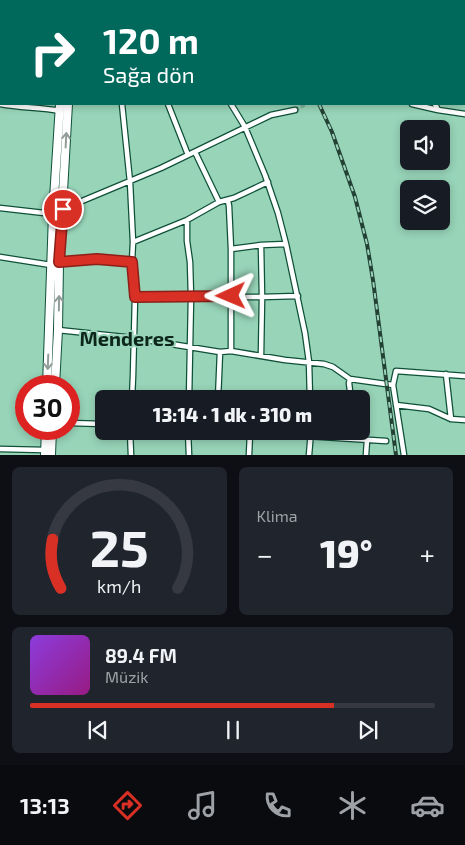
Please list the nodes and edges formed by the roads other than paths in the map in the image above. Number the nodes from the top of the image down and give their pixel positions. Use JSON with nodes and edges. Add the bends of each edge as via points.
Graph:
{"nodes":[{"id":1,"x":6,"y":105,"type":"edge"},
{"id":2,"x":68,"y":105,"type":"edge"},
{"id":3,"x":122,"y":105,"type":"edge"},
{"id":4,"x":168,"y":105,"type":"edge"},
{"id":5,"x":232,"y":105,"type":"edge"},
{"id":6,"x":416,"y":105,"type":"edge"},
{"id":7,"x":436,"y":105,"type":"edge"},
{"id":8,"x":60,"y":107,"type":"edge"},
{"id":9,"x":295,"y":110,"type":"tunnel mouth"},
{"id":10,"x":438,"y":110,"type":"junction"},
{"id":11,"x":465,"y":114,"type":"edge"},
{"id":12,"x":246,"y":127,"type":"junction"},
{"id":13,"x":195,"y":152,"type":"junction"},
{"id":14,"x":188,"y":155,"type":"junction"},
{"id":15,"x":130,"y":182,"type":"junction"},
{"id":16,"x":268,"y":182,"type":"junction"},
{"id":17,"x":228,"y":201,"type":"junction"},
{"id":18,"x":220,"y":202,"type":"junction"},
{"id":19,"x":0,"y":208,"type":"edge"},
{"id":20,"x":63,"y":209,"type":"junction"},
{"id":21,"x":53,"y":214,"type":"junction"},
{"id":22,"x":187,"y":220,"type":"junction"},
{"id":23,"x":133,"y":242,"type":"junction"},
{"id":24,"x":286,"y":244,"type":"junction"},
{"id":25,"x":261,"y":245,"type":"junction"},
{"id":26,"x":231,"y":249,"type":"junction"},
{"id":27,"x":0,"y":257,"type":"edge"},
{"id":28,"x":132,"y":262,"type":"junction"},
{"id":29,"x":55,"y":264,"type":"junction"},
{"id":30,"x":231,"y":296,"type":"junction"},
{"id":31,"x":298,"y":296,"type":"junction"},
{"id":32,"x":135,"y":297,"type":"junction"},
{"id":33,"x":262,"y":297,"type":"junction"},
{"id":34,"x":191,"y":298,"type":"junction"},
{"id":35,"x":58,"y":330,"type":"junction"},
{"id":36,"x":134,"y":338,"type":"junction"},
{"id":37,"x":189,"y":346,"type":"junction"},
{"id":38,"x":231,"y":351,"type":"junction"},
{"id":39,"x":220,"y":352,"type":"junction"},
{"id":40,"x":260,"y":355,"type":"junction"},
{"id":41,"x":310,"y":362,"type":"junction"},
{"id":42,"x":446,"y":374,"type":"junction"},
{"id":43,"x":48,"y":375,"type":"edge"},
{"id":44,"x":56,"y":375,"type":"edge"},
{"id":45,"x":465,"y":376,"type":"edge"},
{"id":46,"x":350,"y":378,"type":"junction"},
{"id":47,"x":393,"y":385,"type":"junction"},
{"id":48,"x":132,"y":390,"type":"edge"},
{"id":49,"x":189,"y":390,"type":"edge"},
{"id":50,"x":218,"y":390,"type":"edge"},
{"id":51,"x":310,"y":390,"type":"edge"},
{"id":52,"x":350,"y":390,"type":"edge"},
{"id":53,"x":396,"y":405,"type":"junction"},
{"id":54,"x":451,"y":419,"type":"junction"},
{"id":55,"x":465,"y":420,"type":"edge"},
{"id":56,"x":80,"y":423,"type":"edge"},
{"id":57,"x":95,"y":424,"type":"edge"},
{"id":58,"x":46,"y":440,"type":"edge"},
{"id":59,"x":50,"y":440,"type":"edge"},
{"id":60,"x":130,"y":440,"type":"edge"},
{"id":61,"x":188,"y":440,"type":"edge"},
{"id":62,"x":250,"y":440,"type":"edge"},
{"id":63,"x":310,"y":440,"type":"edge"},
{"id":64,"x":367,"y":440,"type":"joint"},
{"id":65,"x":386,"y":441,"type":"dead end"},
{"id":66,"x":0,"y":449,"type":"edge"},
{"id":67,"x":47,"y":453,"type":"edge"},
{"id":68,"x":130,"y":455,"type":"edge"},
{"id":69,"x":189,"y":455,"type":"edge"},
{"id":70,"x":249,"y":455,"type":"edge"},
{"id":71,"x":309,"y":455,"type":"edge"},
{"id":72,"x":366,"y":455,"type":"edge"},
{"id":73,"x":404,"y":455,"type":"edge"}],
"edges":[{"from":1,"to":8,"type":"street"},
{"from":20,"to":2,"type":"highway","one_way":true},
{"from":3,"to":15,"type":"street"},
{"from":4,"to":14,"type":"street"},
{"from":5,"to":12,"type":"street"},
{"from":6,"to":10,"type":"street"},
{"from":7,"to":10,"type":"street"},
{"from":8,"to":21,"type":"highway"},
{"from":9,"to":12,"type":"street","via":[[271,115]]},
{"from":10,"to":11,"type":"street"},
{"from":12,"to":13,"type":"street"},
{"from":12,"to":16,"type":"street"},
{"from":13,"to":14,"type":"street"},
{"from":13,"to":18,"type":"street"},
{"from":14,"to":15,"type":"street"},
{"from":15,"to":20,"type":"street"},
{"from":15,"to":23,"type":"street"},
{"from":16,"to":17,"type":"street"},
{"from":16,"to":24,"type":"street"},
{"from":17,"to":18,"type":"street"},
{"from":17,"to":26,"type":"street"},
{"from":18,"to":22,"type":"street"},
{"from":19,"to":21,"type":"street"},
{"from":20,"to":29,"type":"highway"},
{"from":21,"to":29,"type":"highway"},
{"from":22,"to":23,"type":"street"},
{"from":22,"to":34,"type":"street"},
{"from":23,"to":28,"type":"street"},
{"from":24,"to":25,"type":"street"},
{"from":24,"to":31,"type":"street"},
{"from":25,"to":26,"type":"street"},
{"from":25,"to":33,"type":"street"},
{"from":26,"to":30,"type":"street"},
{"from":27,"to":29,"type":"street"},
{"from":28,"to":29,"type":"street","via":[[97,259]]},
{"from":28,"to":32,"type":"street"},
{"from":35,"to":29,"type":"highway","one_way":true},
{"from":29,"to":43,"type":"highway","one_way":true},
{"from":30,"to":33,"type":"street"},
{"from":30,"to":34,"type":"street"},
{"from":30,"to":38,"type":"street"},
{"from":31,"to":33,"type":"street"},
{"from":31,"to":41,"type":"street"},
{"from":32,"to":34,"type":"street"},
{"from":32,"to":36,"type":"street"},
{"from":33,"to":40,"type":"street"},
{"from":34,"to":37,"type":"street"},
{"from":35,"to":36,"type":"street"},
{"from":35,"to":44,"type":"highway"},
{"from":36,"to":37,"type":"street"},
{"from":36,"to":48,"type":"street"},
{"from":37,"to":39,"type":"street"},
{"from":37,"to":49,"type":"street"},
{"from":38,"to":39,"type":"street"},
{"from":38,"to":40,"type":"street"},
{"from":39,"to":50,"type":"street"},
{"from":40,"to":41,"type":"street"},
{"from":41,"to":46,"type":"street","via":[[333,367]]},
{"from":41,"to":51,"type":"street"},
{"from":42,"to":45,"type":"street"},
{"from":42,"to":47,"type":"street","via":[[396,371]]},
{"from":42,"to":54,"type":"street"},
{"from":46,"to":47,"type":"street"},
{"from":46,"to":52,"type":"street"},
{"from":47,"to":53,"type":"street"},
{"from":53,"to":54,"type":"street","via":[[429,409]]},
{"from":53,"to":73,"type":"street"},
{"from":54,"to":55,"type":"street"},
{"from":56,"to":57,"type":"street"},
{"from":58,"to":67,"type":"highway"},
{"from":59,"to":67,"type":"highway"},
{"from":60,"to":68,"type":"street"},
{"from":61,"to":69,"type":"street"},
{"from":62,"to":70,"type":"street"},
{"from":63,"to":71,"type":"street"},
{"from":64,"to":65,"type":"street"},
{"from":64,"to":72,"type":"street"},
{"from":66,"to":67,"type":"street"}]}
